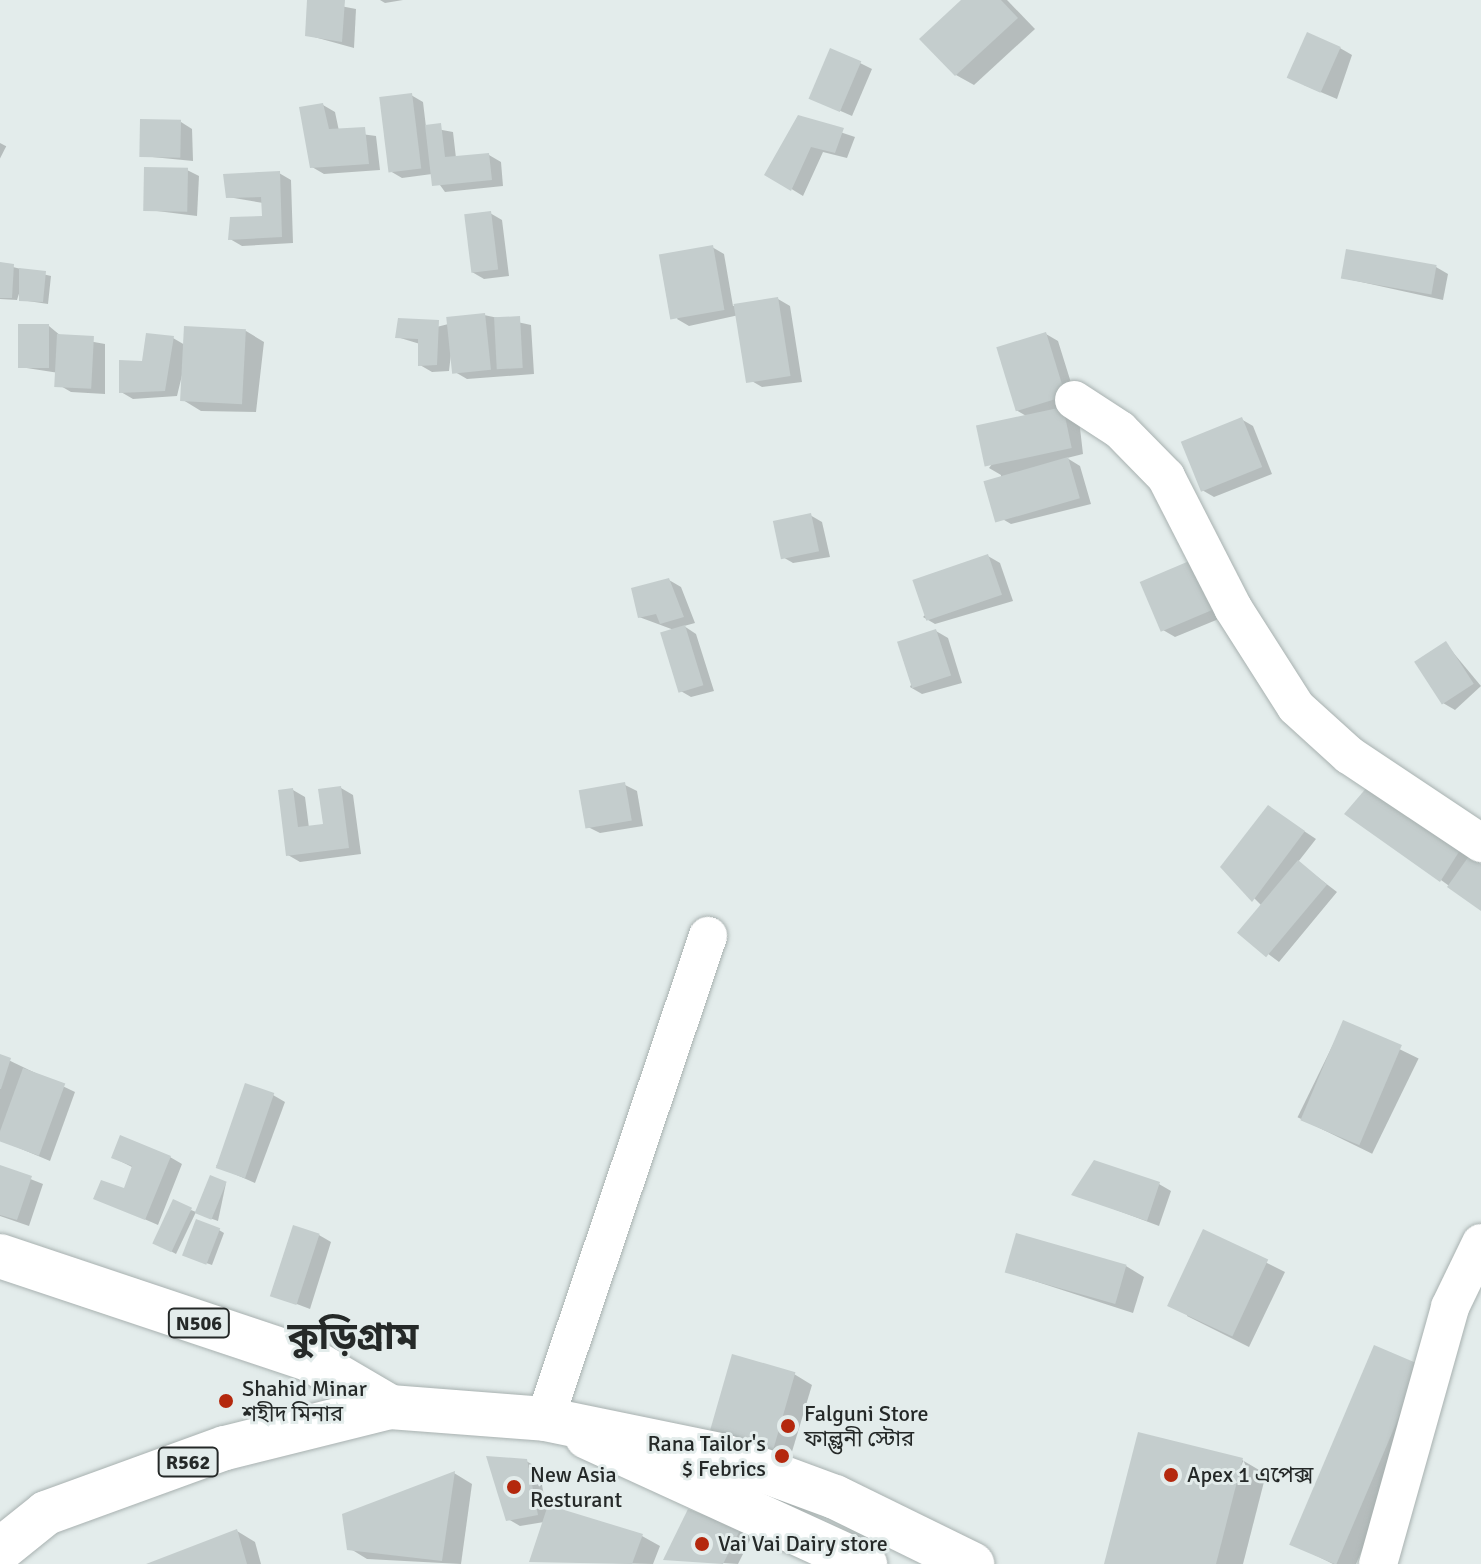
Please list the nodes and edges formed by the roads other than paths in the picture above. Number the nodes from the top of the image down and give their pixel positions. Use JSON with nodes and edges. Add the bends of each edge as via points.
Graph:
{"nodes":[{"id":1,"x":1074,"y":400,"type":"dead end"},
{"id":2,"x":1481,"y":843,"type":"edge"},
{"id":3,"x":708,"y":936,"type":"dead end"},
{"id":4,"x":1481,"y":1243,"type":"edge"},
{"id":5,"x":0,"y":1256,"type":"edge"},
{"id":6,"x":390,"y":1407,"type":"junction"},
{"id":7,"x":545,"y":1419,"type":"junction"},
{"id":8,"x":0,"y":1550,"type":"edge"},
{"id":9,"x":865,"y":1564,"type":"edge"},
{"id":10,"x":972,"y":1564,"type":"edge"},
{"id":11,"x":1378,"y":1564,"type":"edge"}],
"edges":[{"from":1,"to":2,"type":"street","via":[[1120,430],[1166,477],[1233,608],[1296,707],[1349,755]]},
{"from":3,"to":7,"type":"street"},
{"from":4,"to":11,"type":"street","via":[[1450,1307]]},
{"from":5,"to":6,"type":"main road","number":"N506","via":[[310,1360]]},
{"from":6,"to":7,"type":"main road"},
{"from":6,"to":8,"type":"main road","number":"R562","via":[[225,1448],[46,1513]]},
{"from":7,"to":9,"type":"main road"},
{"from":7,"to":10,"type":"main road","via":[[721,1455],[835,1497]]}]}
